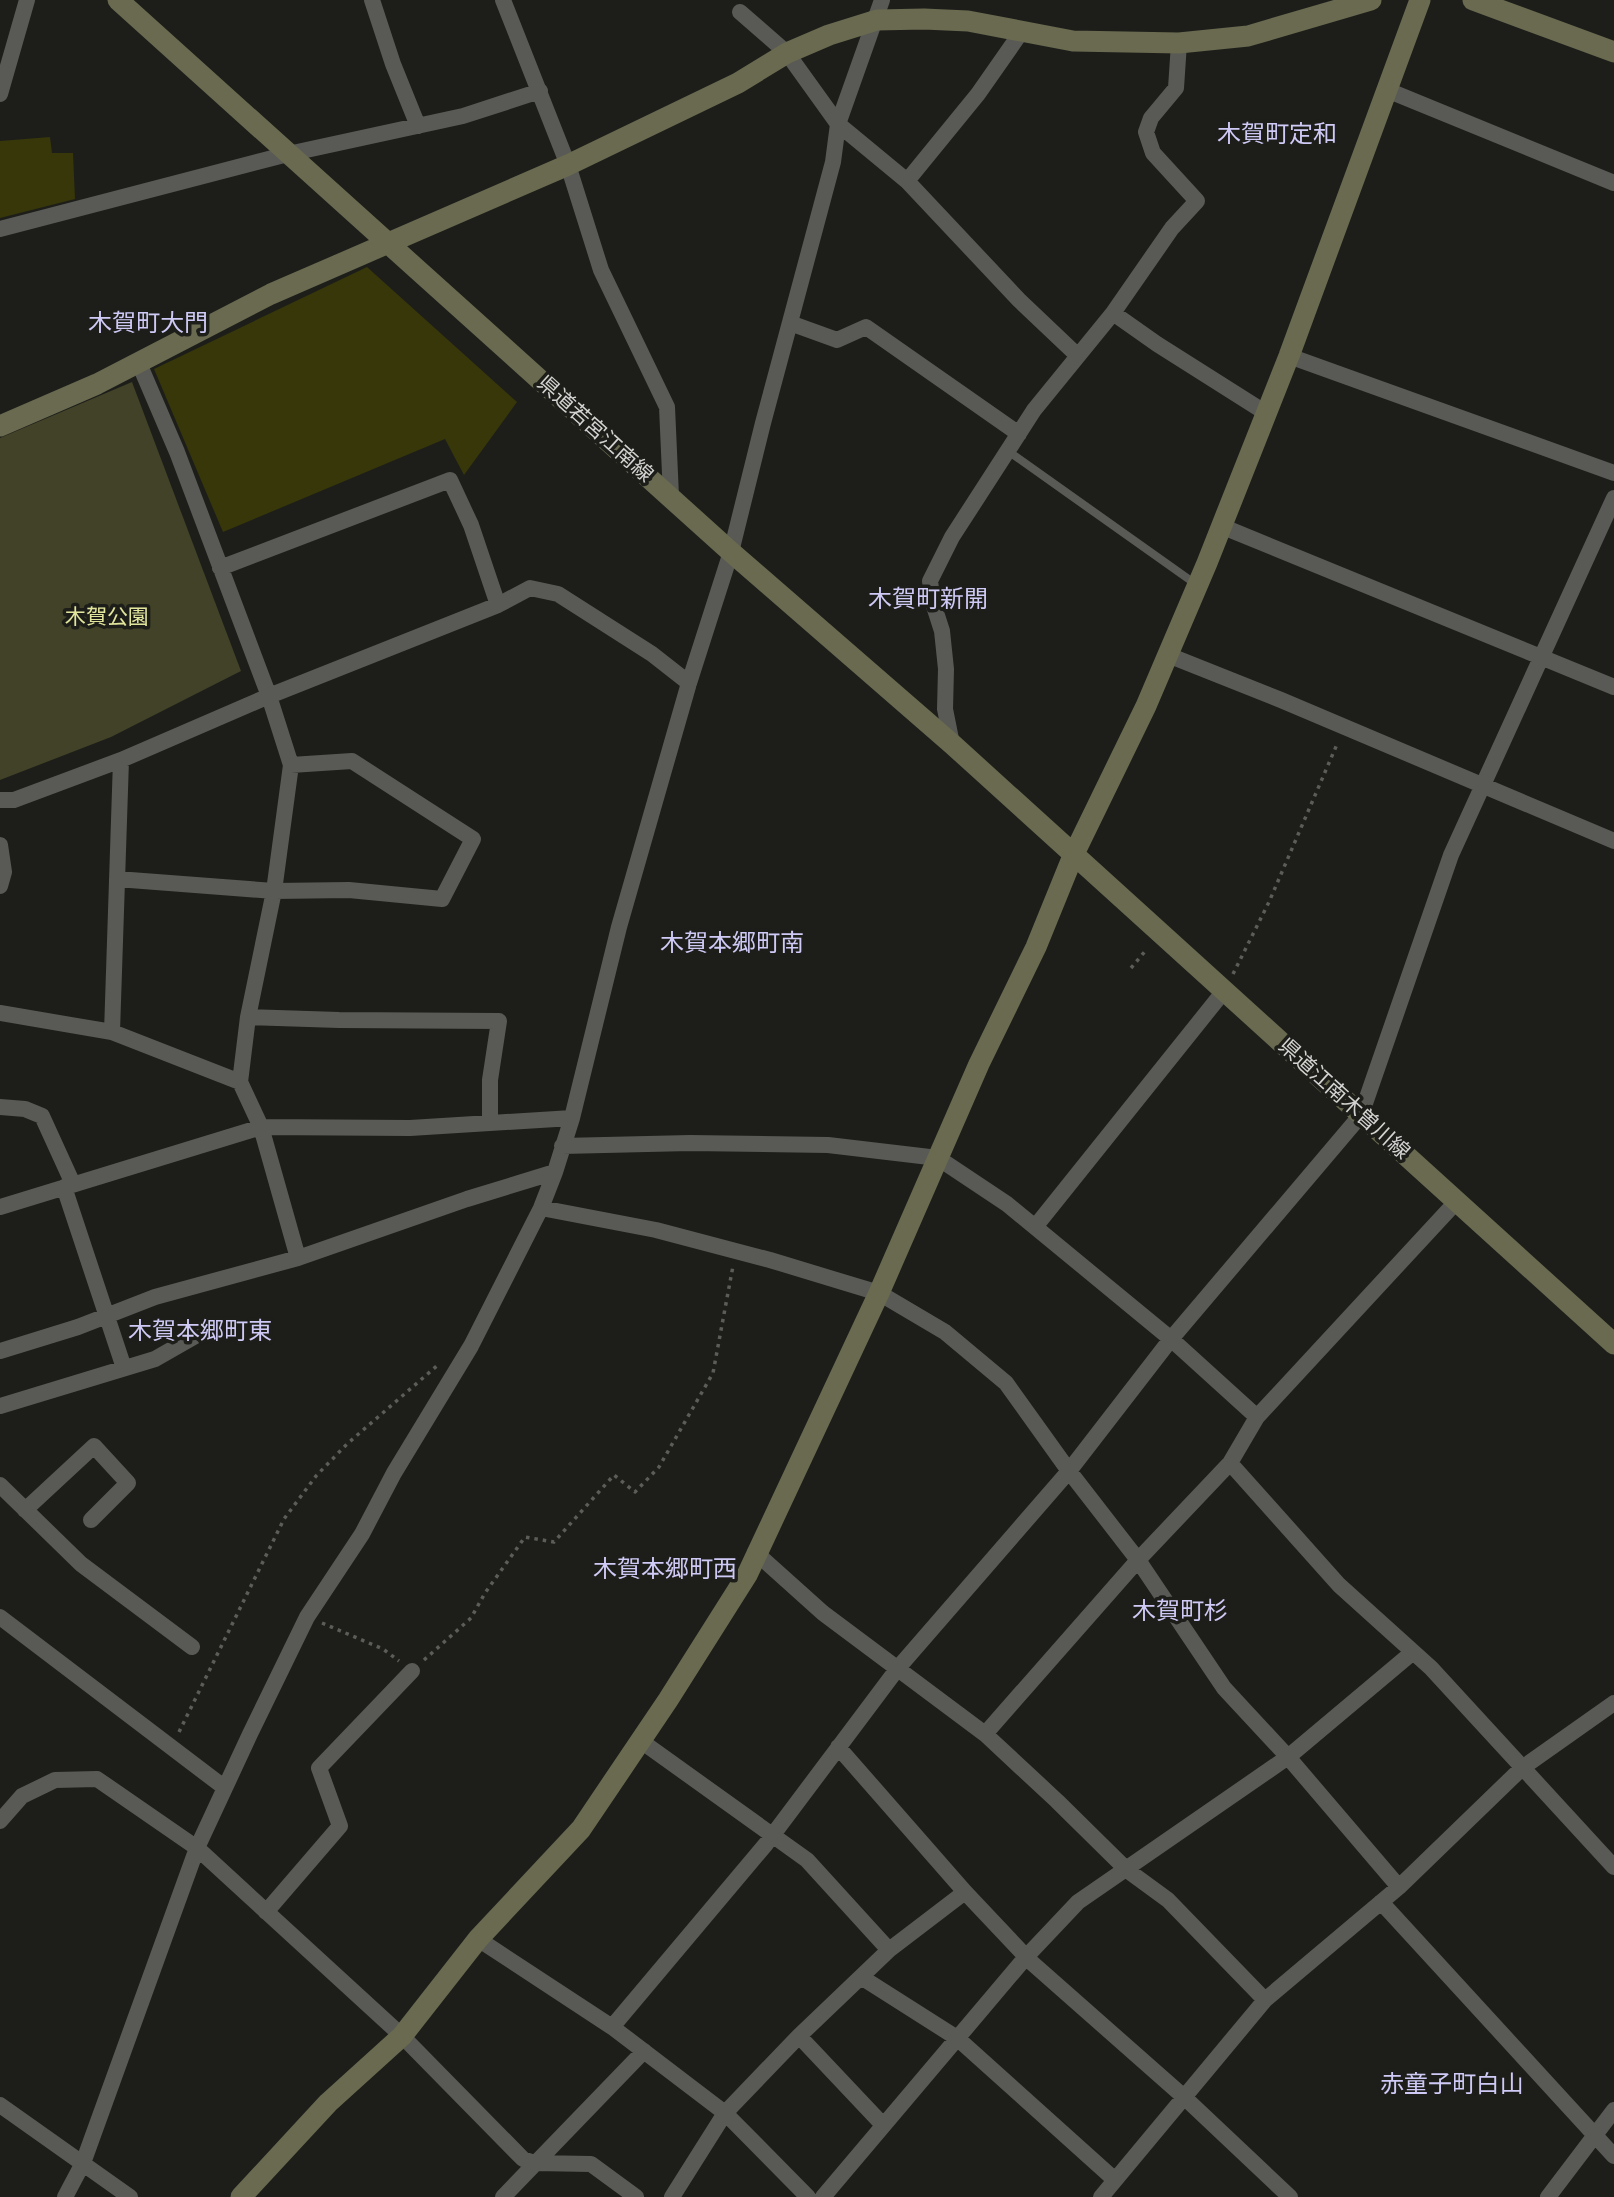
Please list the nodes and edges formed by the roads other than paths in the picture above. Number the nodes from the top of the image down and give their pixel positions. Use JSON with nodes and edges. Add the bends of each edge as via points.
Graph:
{"nodes":[{"id":1,"x":27,"y":0,"type":"edge"},
{"id":2,"x":118,"y":0,"type":"edge"},
{"id":3,"x":372,"y":0,"type":"edge"},
{"id":4,"x":503,"y":0,"type":"edge"},
{"id":5,"x":1371,"y":0,"type":"edge"},
{"id":6,"x":1420,"y":0,"type":"edge"},
{"id":7,"x":1473,"y":0,"type":"edge"},
{"id":8,"x":879,"y":10,"type":"edge"},
{"id":9,"x":740,"y":12,"type":"dead end"},
{"id":10,"x":1022,"y":32,"type":"junction"},
{"id":11,"x":1179,"y":43,"type":"junction"},
{"id":12,"x":1614,"y":52,"type":"edge"},
{"id":13,"x":787,"y":53,"type":"junction"},
{"id":14,"x":1387,"y":90,"type":"junction"},
{"id":15,"x":540,"y":91,"type":"junction"},
{"id":16,"x":0,"y":94,"type":"edge"},
{"id":17,"x":838,"y":124,"type":"junction"},
{"id":18,"x":418,"y":126,"type":"junction"},
{"id":19,"x":288,"y":154,"type":"junction"},
{"id":20,"x":568,"y":165,"type":"junction"},
{"id":21,"x":907,"y":181,"type":"junction"},
{"id":22,"x":1614,"y":183,"type":"edge"},
{"id":23,"x":0,"y":229,"type":"edge"},
{"id":24,"x":387,"y":244,"type":"junction"},
{"id":25,"x":1112,"y":313,"type":"junction"},
{"id":26,"x":790,"y":323,"type":"junction"},
{"id":27,"x":1078,"y":356,"type":"junction"},
{"id":28,"x":1289,"y":356,"type":"junction"},
{"id":29,"x":138,"y":361,"type":"junction"},
{"id":30,"x":1266,"y":413,"type":"junction"},
{"id":31,"x":0,"y":426,"type":"edge"},
{"id":32,"x":1019,"y":434,"type":"junction"},
{"id":33,"x":1008,"y":451,"type":"junction"},
{"id":34,"x":1614,"y":473,"type":"edge"},
{"id":35,"x":671,"y":496,"type":"junction"},
{"id":36,"x":1614,"y":498,"type":"edge"},
{"id":37,"x":1221,"y":526,"type":"junction"},
{"id":38,"x":732,"y":552,"type":"junction"},
{"id":39,"x":220,"y":568,"type":"junction"},
{"id":40,"x":1197,"y":585,"type":"junction"},
{"id":41,"x":498,"y":605,"type":"junction"},
{"id":42,"x":1168,"y":655,"type":"junction"},
{"id":43,"x":1540,"y":657,"type":"junction"},
{"id":44,"x":689,"y":683,"type":"junction"},
{"id":45,"x":1614,"y":687,"type":"edge"},
{"id":46,"x":270,"y":696,"type":"junction"},
{"id":47,"x":952,"y":744,"type":"junction"},
{"id":48,"x":121,"y":760,"type":"junction"},
{"id":49,"x":291,"y":765,"type":"junction"},
{"id":50,"x":1482,"y":787,"type":"junction"},
{"id":51,"x":0,"y":800,"type":"edge"},
{"id":52,"x":1614,"y":841,"type":"edge"},
{"id":53,"x":0,"y":845,"type":"edge"},
{"id":54,"x":1073,"y":856,"type":"junction"},
{"id":55,"x":117,"y":879,"type":"junction"},
{"id":56,"x":0,"y":886,"type":"edge"},
{"id":57,"x":274,"y":891,"type":"junction"},
{"id":58,"x":1224,"y":991,"type":"junction"},
{"id":59,"x":0,"y":1013,"type":"edge"},
{"id":60,"x":247,"y":1017,"type":"junction"},
{"id":61,"x":112,"y":1032,"type":"junction"},
{"id":62,"x":240,"y":1082,"type":"junction"},
{"id":63,"x":0,"y":1107,"type":"edge"},
{"id":64,"x":1361,"y":1115,"type":"junction"},
{"id":65,"x":572,"y":1118,"type":"junction"},
{"id":66,"x":490,"y":1123,"type":"junction"},
{"id":67,"x":261,"y":1127,"type":"junction"},
{"id":68,"x":562,"y":1146,"type":"junction"},
{"id":69,"x":938,"y":1158,"type":"junction"},
{"id":70,"x":555,"y":1172,"type":"junction"},
{"id":71,"x":68,"y":1185,"type":"junction"},
{"id":72,"x":1457,"y":1201,"type":"junction"},
{"id":73,"x":0,"y":1207,"type":"edge"},
{"id":74,"x":541,"y":1208,"type":"junction"},
{"id":75,"x":1035,"y":1227,"type":"junction"},
{"id":76,"x":298,"y":1258,"type":"junction"},
{"id":77,"x":879,"y":1293,"type":"junction"},
{"id":78,"x":107,"y":1316,"type":"junction"},
{"id":79,"x":211,"y":1327,"type":"dead end"},
{"id":80,"x":1171,"y":1339,"type":"junction"},
{"id":81,"x":1614,"y":1344,"type":"edge"},
{"id":82,"x":0,"y":1351,"type":"edge"},
{"id":83,"x":124,"y":1368,"type":"junction"},
{"id":84,"x":0,"y":1406,"type":"edge"},
{"id":85,"x":1257,"y":1417,"type":"junction"},
{"id":86,"x":1230,"y":1463,"type":"junction"},
{"id":87,"x":1069,"y":1471,"type":"junction"},
{"id":88,"x":0,"y":1485,"type":"edge"},
{"id":89,"x":25,"y":1510,"type":"junction"},
{"id":90,"x":91,"y":1520,"type":"dead end"},
{"id":91,"x":755,"y":1552,"type":"junction"},
{"id":92,"x":1138,"y":1560,"type":"junction"},
{"id":93,"x":0,"y":1617,"type":"edge"},
{"id":94,"x":192,"y":1647,"type":"dead end"},
{"id":95,"x":1413,"y":1652,"type":"junction"},
{"id":96,"x":898,"y":1668,"type":"junction"},
{"id":97,"x":412,"y":1671,"type":"road end"},
{"id":98,"x":1614,"y":1703,"type":"edge"},
{"id":99,"x":985,"y":1734,"type":"junction"},
{"id":100,"x":641,"y":1741,"type":"junction"},
{"id":101,"x":838,"y":1748,"type":"junction"},
{"id":102,"x":1288,"y":1757,"type":"junction"},
{"id":103,"x":1522,"y":1768,"type":"junction"},
{"id":104,"x":225,"y":1788,"type":"junction"},
{"id":105,"x":0,"y":1821,"type":"edge"},
{"id":106,"x":773,"y":1835,"type":"junction"},
{"id":107,"x":197,"y":1848,"type":"junction"},
{"id":108,"x":1614,"y":1867,"type":"edge"},
{"id":109,"x":1126,"y":1870,"type":"junction"},
{"id":110,"x":1399,"y":1888,"type":"junction"},
{"id":111,"x":964,"y":1892,"type":"junction"},
{"id":112,"x":1381,"y":1902,"type":"junction"},
{"id":113,"x":266,"y":1912,"type":"junction"},
{"id":114,"x":478,"y":1939,"type":"junction"},
{"id":115,"x":889,"y":1950,"type":"junction"},
{"id":116,"x":1026,"y":1957,"type":"junction"},
{"id":117,"x":861,"y":1977,"type":"junction"},
{"id":118,"x":1265,"y":2000,"type":"junction"},
{"id":119,"x":612,"y":2027,"type":"junction"},
{"id":120,"x":402,"y":2036,"type":"junction"},
{"id":121,"x":799,"y":2036,"type":"junction"},
{"id":122,"x":957,"y":2038,"type":"junction"},
{"id":123,"x":644,"y":2051,"type":"junction"},
{"id":124,"x":1184,"y":2097,"type":"junction"},
{"id":125,"x":0,"y":2105,"type":"edge"},
{"id":126,"x":1614,"y":2110,"type":"edge"},
{"id":127,"x":725,"y":2113,"type":"junction"},
{"id":128,"x":883,"y":2125,"type":"junction"},
{"id":129,"x":1596,"y":2135,"type":"junction"},
{"id":130,"x":1614,"y":2156,"type":"edge"},
{"id":131,"x":83,"y":2163,"type":"junction"},
{"id":132,"x":534,"y":2163,"type":"junction"},
{"id":133,"x":1115,"y":2180,"type":"junction"},
{"id":134,"x":65,"y":2197,"type":"edge"},
{"id":135,"x":130,"y":2197,"type":"edge"},
{"id":136,"x":241,"y":2197,"type":"edge"},
{"id":137,"x":503,"y":2197,"type":"edge"},
{"id":138,"x":636,"y":2197,"type":"edge"},
{"id":139,"x":672,"y":2197,"type":"edge"},
{"id":140,"x":808,"y":2197,"type":"edge"},
{"id":141,"x":823,"y":2197,"type":"edge"},
{"id":142,"x":1101,"y":2197,"type":"edge"},
{"id":143,"x":1290,"y":2197,"type":"edge"},
{"id":144,"x":1548,"y":2197,"type":"edge"}],
"edges":[{"from":1,"to":16,"type":"street"},
{"from":2,"to":19,"type":"street","name":"県道若宮江南線"},
{"from":3,"to":18,"type":"street"},
{"from":4,"to":15,"type":"street"},
{"from":5,"to":11,"type":"street","via":[[1248,36]]},
{"from":6,"to":14,"type":"street"},
{"from":7,"to":12,"type":"street"},
{"from":8,"to":10,"type":"street"},
{"from":8,"to":13,"type":"street"},
{"from":8,"to":17,"type":"street"},
{"from":9,"to":13,"type":"street"},
{"from":10,"to":11,"type":"street","via":[[1073,41]]},
{"from":10,"to":21,"type":"street"},
{"from":11,"to":25,"type":"street","via":[[1175,88],[1151,117],[1146,132],[1153,153],[1197,201],[1172,228]]},
{"from":13,"to":17,"type":"street"},
{"from":13,"to":20,"type":"street","via":[[738,83]]},
{"from":14,"to":22,"type":"street"},
{"from":14,"to":28,"type":"street"},
{"from":15,"to":18,"type":"street"},
{"from":15,"to":20,"type":"street"},
{"from":17,"to":21,"type":"street"},
{"from":17,"to":26,"type":"street","via":[[833,162]]},
{"from":18,"to":19,"type":"street"},
{"from":19,"to":23,"type":"street"},
{"from":19,"to":24,"type":"street","name":"県道若宮江南線"},
{"from":20,"to":24,"type":"street"},
{"from":20,"to":35,"type":"street","via":[[601,270],[667,407]]},
{"from":21,"to":27,"type":"street"},
{"from":24,"to":29,"type":"street","via":[[271,294]]},
{"from":24,"to":35,"type":"street","name":"県道若宮江南線"},
{"from":25,"to":27,"type":"street"},
{"from":25,"to":30,"type":"street"},
{"from":26,"to":32,"type":"street","via":[[837,340],[866,327]]},
{"from":26,"to":38,"type":"street"},
{"from":27,"to":32,"type":"street"},
{"from":28,"to":30,"type":"street"},
{"from":28,"to":34,"type":"street"},
{"from":29,"to":31,"type":"street"},
{"from":29,"to":39,"type":"street"},
{"from":30,"to":37,"type":"street"},
{"from":32,"to":33,"type":"street"},
{"from":33,"to":40,"type":"lane"},
{"from":33,"to":47,"type":"street","via":[[952,537],[930,582],[942,631],[945,709]]},
{"from":35,"to":38,"type":"street","name":"県道若宮江南線"},
{"from":36,"to":43,"type":"street"},
{"from":37,"to":40,"type":"street"},
{"from":37,"to":43,"type":"street"},
{"from":38,"to":44,"type":"street"},
{"from":38,"to":47,"type":"street","name":"県道若宮江南線"},
{"from":39,"to":41,"type":"street","via":[[450,480]]},
{"from":39,"to":46,"type":"street"},
{"from":40,"to":42,"type":"street"},
{"from":41,"to":44,"type":"street","via":[[530,588],[558,594]]},
{"from":41,"to":46,"type":"street"},
{"from":42,"to":50,"type":"street"},
{"from":42,"to":54,"type":"street"},
{"from":43,"to":45,"type":"street"},
{"from":43,"to":50,"type":"street"},
{"from":44,"to":65,"type":"street","via":[[619,927]]},
{"from":46,"to":48,"type":"street"},
{"from":46,"to":49,"type":"street"},
{"from":47,"to":54,"type":"street","name":"県道若宮江南線"},
{"from":48,"to":51,"type":"street","via":[[14,800]]},
{"from":48,"to":55,"type":"street"},
{"from":49,"to":57,"type":"street"},
{"from":49,"to":57,"type":"street","via":[[352,761],[473,839],[442,899],[349,890]]},
{"from":50,"to":52,"type":"street"},
{"from":50,"to":64,"type":"street","via":[[1451,855]]},
{"from":53,"to":56,"type":"street","via":[[4,872]]},
{"from":54,"to":58,"type":"street","name":"県道江南木曽川線"},
{"from":54,"to":69,"type":"street"},
{"from":55,"to":57,"type":"street"},
{"from":55,"to":61,"type":"street"},
{"from":57,"to":60,"type":"street"},
{"from":58,"to":64,"type":"street","name":"県道江南木曽川線"},
{"from":58,"to":75,"type":"street"},
{"from":59,"to":61,"type":"street"},
{"from":60,"to":62,"type":"street"},
{"from":60,"to":66,"type":"street","via":[[499,1021],[490,1080]]},
{"from":61,"to":62,"type":"street"},
{"from":62,"to":67,"type":"street"},
{"from":63,"to":71,"type":"street","via":[[42,1116]]},
{"from":64,"to":72,"type":"street","name":"県道江南木曽川線"},
{"from":64,"to":80,"type":"street"},
{"from":65,"to":66,"type":"street"},
{"from":65,"to":68,"type":"street"},
{"from":66,"to":67,"type":"street","via":[[410,1128]]},
{"from":67,"to":71,"type":"street"},
{"from":67,"to":76,"type":"street"},
{"from":68,"to":69,"type":"street","via":[[828,1145]]},
{"from":68,"to":70,"type":"street"},
{"from":69,"to":75,"type":"street"},
{"from":69,"to":77,"type":"street"},
{"from":70,"to":74,"type":"street"},
{"from":70,"to":76,"type":"street"},
{"from":71,"to":73,"type":"street"},
{"from":71,"to":78,"type":"street"},
{"from":72,"to":81,"type":"street","name":"県道江南木曽川線"},
{"from":72,"to":85,"type":"street"},
{"from":74,"to":77,"type":"street","via":[[656,1230]]},
{"from":74,"to":104,"type":"street","via":[[471,1346],[362,1534],[307,1617]]},
{"from":75,"to":80,"type":"street"},
{"from":76,"to":78,"type":"street","via":[[155,1297]]},
{"from":77,"to":87,"type":"street","via":[[945,1332],[1006,1383]]},
{"from":77,"to":91,"type":"street"},
{"from":78,"to":82,"type":"street"},
{"from":78,"to":83,"type":"street"},
{"from":79,"to":83,"type":"street","via":[[155,1359]]},
{"from":80,"to":85,"type":"street"},
{"from":80,"to":87,"type":"street"},
{"from":83,"to":84,"type":"street"},
{"from":85,"to":86,"type":"street"},
{"from":86,"to":92,"type":"street"},
{"from":86,"to":95,"type":"street","via":[[1339,1586]]},
{"from":87,"to":92,"type":"street"},
{"from":87,"to":96,"type":"street"},
{"from":88,"to":89,"type":"street"},
{"from":89,"to":90,"type":"street","via":[[94,1446],[128,1483]]},
{"from":89,"to":94,"type":"street","via":[[81,1564]]},
{"from":91,"to":96,"type":"street","via":[[823,1612]]},
{"from":91,"to":100,"type":"street","via":[[747,1575]]},
{"from":92,"to":99,"type":"street"},
{"from":92,"to":102,"type":"street","via":[[1224,1688]]},
{"from":93,"to":104,"type":"street"},
{"from":95,"to":102,"type":"street"},
{"from":95,"to":103,"type":"street"},
{"from":96,"to":99,"type":"street"},
{"from":96,"to":101,"type":"street"},
{"from":97,"to":113,"type":"street","via":[[319,1768],[340,1826]]},
{"from":98,"to":103,"type":"street"},
{"from":99,"to":109,"type":"street"},
{"from":100,"to":106,"type":"street"},
{"from":100,"to":114,"type":"street","via":[[581,1829]]},
{"from":101,"to":106,"type":"street"},
{"from":101,"to":111,"type":"street"},
{"from":102,"to":109,"type":"street"},
{"from":102,"to":110,"type":"street"},
{"from":103,"to":108,"type":"street"},
{"from":103,"to":110,"type":"street"},
{"from":104,"to":107,"type":"street"},
{"from":105,"to":107,"type":"street","via":[[22,1796],[55,1780],[97,1779]]},
{"from":106,"to":115,"type":"street","via":[[807,1860]]},
{"from":106,"to":119,"type":"street"},
{"from":107,"to":113,"type":"street"},
{"from":107,"to":131,"type":"street"},
{"from":109,"to":116,"type":"street","via":[[1078,1902]]},
{"from":109,"to":118,"type":"street","via":[[1168,1900]]},
{"from":110,"to":112,"type":"street"},
{"from":111,"to":115,"type":"street"},
{"from":111,"to":116,"type":"street"},
{"from":112,"to":118,"type":"street"},
{"from":112,"to":129,"type":"street"},
{"from":113,"to":120,"type":"street"},
{"from":114,"to":119,"type":"street"},
{"from":114,"to":120,"type":"street"},
{"from":115,"to":117,"type":"street"},
{"from":116,"to":122,"type":"street"},
{"from":116,"to":124,"type":"street"},
{"from":117,"to":121,"type":"street"},
{"from":117,"to":122,"type":"street"},
{"from":118,"to":124,"type":"street"},
{"from":119,"to":123,"type":"street"},
{"from":120,"to":132,"type":"street","via":[[523,2159]]},
{"from":120,"to":136,"type":"street","via":[[328,2103]]},
{"from":121,"to":127,"type":"street"},
{"from":121,"to":128,"type":"street"},
{"from":122,"to":128,"type":"street"},
{"from":122,"to":133,"type":"street"},
{"from":123,"to":127,"type":"street"},
{"from":123,"to":132,"type":"street"},
{"from":124,"to":133,"type":"street"},
{"from":124,"to":143,"type":"street"},
{"from":125,"to":131,"type":"street"},
{"from":126,"to":129,"type":"street"},
{"from":127,"to":139,"type":"street"},
{"from":127,"to":140,"type":"street"},
{"from":128,"to":141,"type":"street"},
{"from":129,"to":130,"type":"street"},
{"from":129,"to":144,"type":"street"},
{"from":131,"to":134,"type":"street"},
{"from":131,"to":135,"type":"street"},
{"from":132,"to":137,"type":"street"},
{"from":132,"to":138,"type":"street","via":[[591,2164]]},
{"from":133,"to":142,"type":"street"}]}
